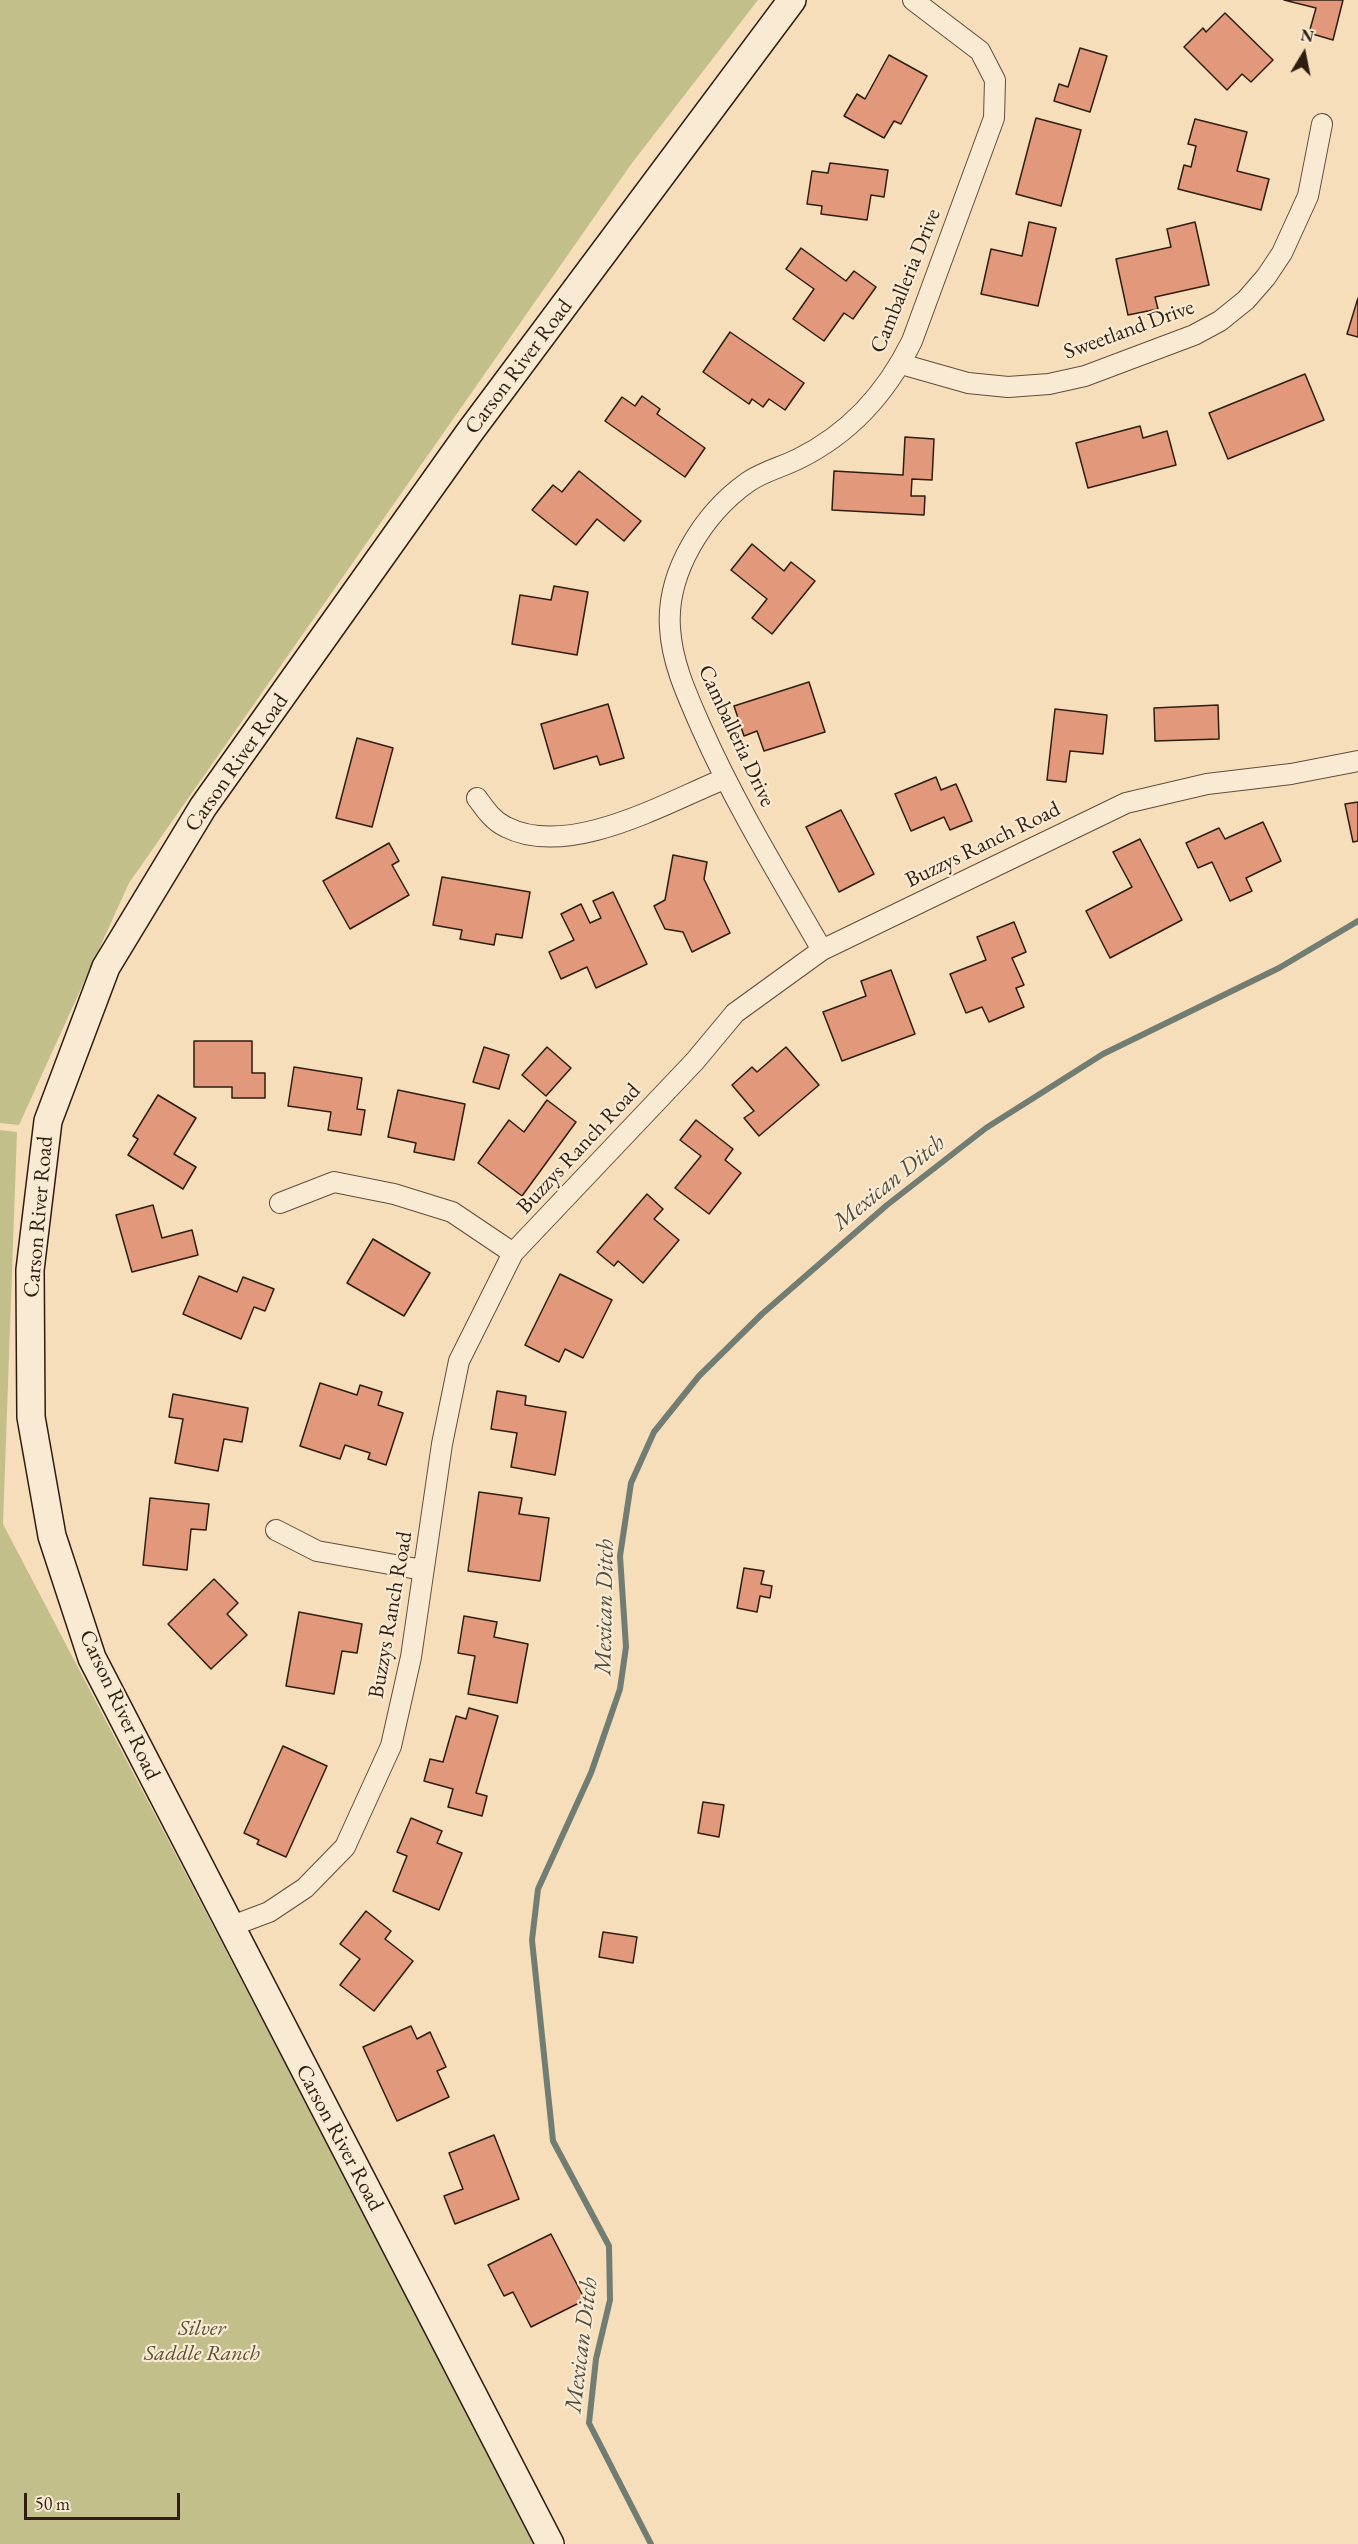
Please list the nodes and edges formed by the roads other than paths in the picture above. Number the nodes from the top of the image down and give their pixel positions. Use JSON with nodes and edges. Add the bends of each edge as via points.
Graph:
{"nodes":[{"id":1,"x":792,"y":0,"type":"edge"},
{"id":2,"x":913,"y":0,"type":"edge"},
{"id":3,"x":1322,"y":124,"type":"dead end"},
{"id":4,"x":901,"y":364,"type":"junction"},
{"id":5,"x":1358,"y":761,"type":"edge"},
{"id":6,"x":724,"y":779,"type":"junction"},
{"id":7,"x":477,"y":798,"type":"dead end"},
{"id":8,"x":822,"y":950,"type":"junction"},
{"id":9,"x":279,"y":1203,"type":"dead end"},
{"id":10,"x":513,"y":1253,"type":"junction"},
{"id":11,"x":276,"y":1530,"type":"dead end"},
{"id":12,"x":423,"y":1570,"type":"junction"},
{"id":13,"x":229,"y":1927,"type":"junction"},
{"id":14,"x":550,"y":2544,"type":"edge"}],
"edges":[{"from":1,"to":13,"type":"street","name":"Carson River Road","via":[[469,433],[203,807],[106,968],[48,1121],[30,1270],[31,1417],[52,1536],[92,1658]]},
{"from":2,"to":4,"type":"street","name":"Camballeria Drive","via":[[980,51],[995,80],[994,118]]},
{"from":3,"to":4,"type":"street","name":"Sweetland Drive","via":[[1308,196],[1282,252],[1266,278],[1220,321],[1194,335],[1085,376],[1049,384],[1008,387],[968,383]]},
{"from":4,"to":6,"type":"street","name":"Camballeria Drive","via":[[852,424],[799,459],[750,480],[725,501],[707,520],[684,561],[669,627],[674,658]]},
{"from":5,"to":8,"type":"street","name":"Buzzys Ranch Road","via":[[1207,784],[1126,803]]},
{"from":6,"to":7,"type":"street","via":[[602,829],[572,835],[524,834],[488,814]]},
{"from":6,"to":8,"type":"street","name":"Camballeria Drive"},
{"from":8,"to":10,"type":"street","name":"Buzzys Ranch Road","via":[[735,1013],[695,1061]]},
{"from":9,"to":10,"type":"street","via":[[334,1182],[394,1194],[452,1212]]},
{"from":10,"to":12,"type":"street","name":"Buzzys Ranch Road","via":[[459,1361]]},
{"from":11,"to":12,"type":"street","via":[[317,1551]]},
{"from":12,"to":13,"type":"street","name":"Buzzys Ranch Road","via":[[411,1657],[391,1746],[345,1847],[305,1888],[269,1912]]},
{"from":13,"to":14,"type":"street","name":"Carson River Road"}]}
